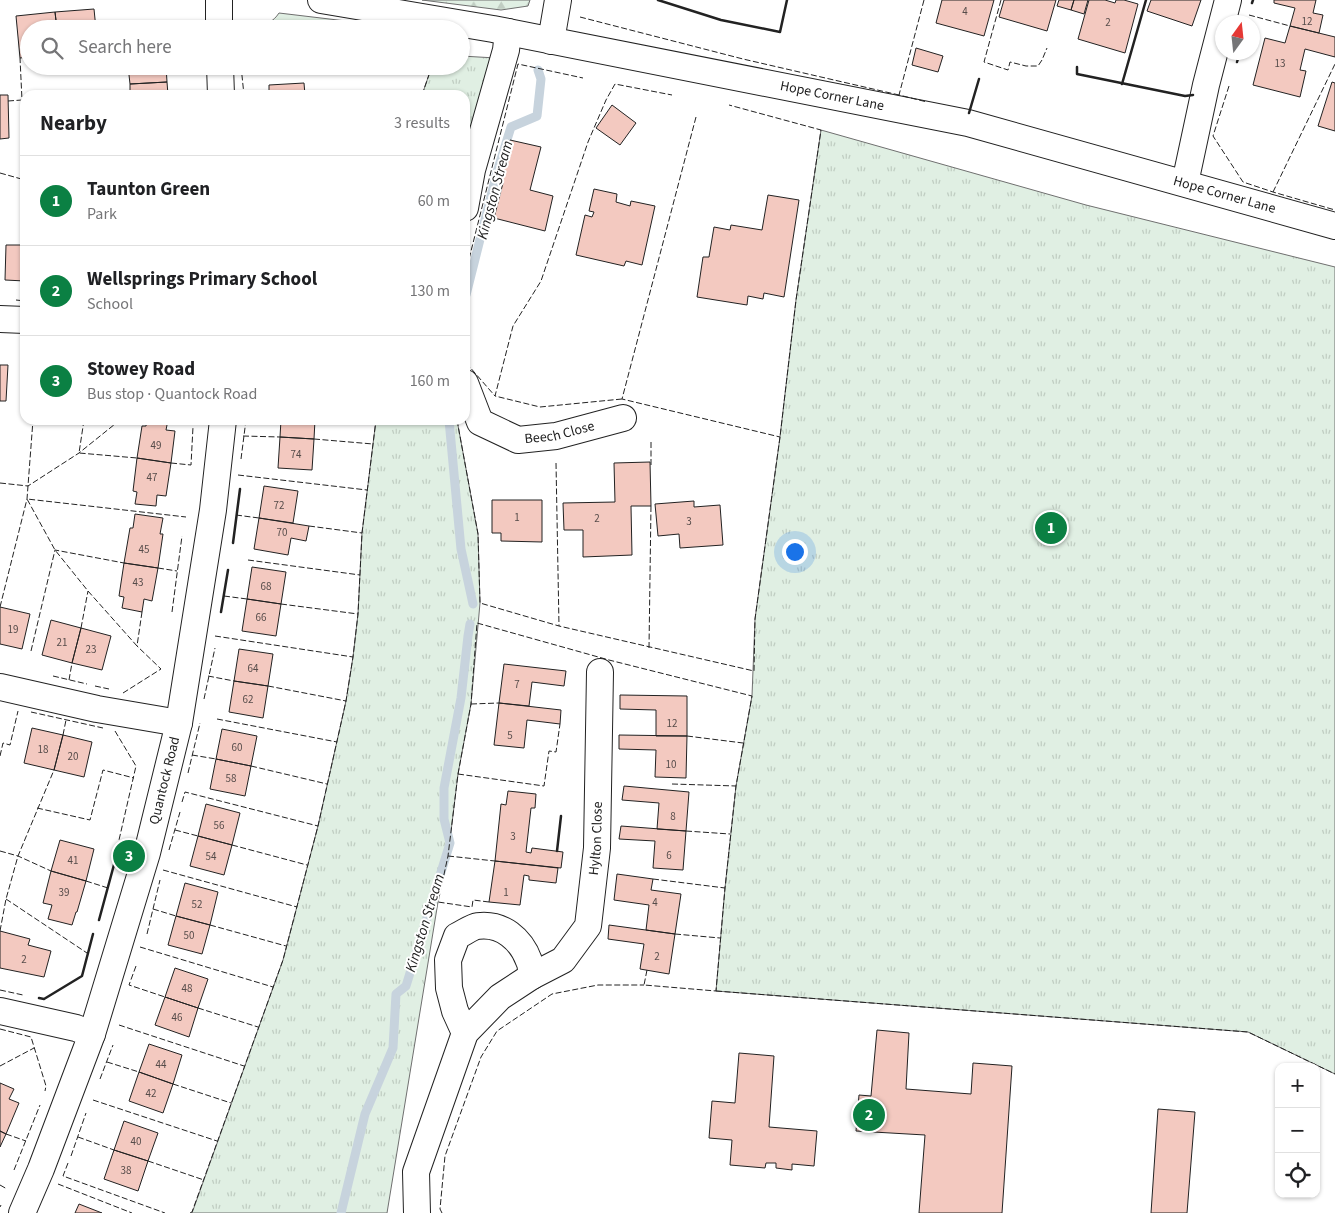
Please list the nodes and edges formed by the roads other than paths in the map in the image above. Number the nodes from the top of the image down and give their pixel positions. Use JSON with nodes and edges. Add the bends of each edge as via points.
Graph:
{"nodes":[{"id":1,"x":219,"y":0,"type":"edge"},
{"id":2,"x":322,"y":0,"type":"edge"},
{"id":3,"x":558,"y":0,"type":"edge"},
{"id":4,"x":1228,"y":0,"type":"edge"},
{"id":5,"x":219,"y":20,"type":"edge"},
{"id":6,"x":438,"y":20,"type":"edge"},
{"id":7,"x":470,"y":25,"type":"edge"},
{"id":8,"x":508,"y":32,"type":"junction"},
{"id":9,"x":551,"y":40,"type":"junction"},
{"id":10,"x":220,"y":75,"type":"edge"},
{"id":11,"x":221,"y":90,"type":"edge"},
{"id":12,"x":470,"y":181,"type":"edge"},
{"id":13,"x":1185,"y":183,"type":"junction"},
{"id":14,"x":1335,"y":226,"type":"edge"},
{"id":15,"x":0,"y":319,"type":"edge"},
{"id":16,"x":20,"y":320,"type":"edge"},
{"id":17,"x":470,"y":396,"type":"edge"},
{"id":18,"x":623,"y":418,"type":"dead end"},
{"id":19,"x":222,"y":425,"type":"edge"},
{"id":20,"x":600,"y":672,"type":"dead end"},
{"id":21,"x":0,"y":687,"type":"edge"},
{"id":22,"x":179,"y":723,"type":"junction"},
{"id":23,"x":532,"y":976,"type":"junction"},
{"id":24,"x":0,"y":1011,"type":"edge"},
{"id":25,"x":465,"y":1033,"type":"junction"},
{"id":26,"x":92,"y":1034,"type":"junction"},
{"id":27,"x":22,"y":1213,"type":"edge"},
{"id":28,"x":418,"y":1213,"type":"edge"}],
"edges":[{"from":1,"to":5,"type":"street"},
{"from":2,"to":6,"type":"street","name":"Hope Corner Lane"},
{"from":3,"to":9,"type":"street"},
{"from":4,"to":13,"type":"street"},
{"from":7,"to":8,"type":"street","name":"Hope Corner Lane"},
{"from":8,"to":9,"type":"street","name":"Hope Corner Lane"},
{"from":8,"to":12,"type":"street","via":[[506,50]]},
{"from":9,"to":13,"type":"street","name":"Hope Corner Lane","via":[[968,123]]},
{"from":10,"to":11,"type":"street"},
{"from":13,"to":14,"type":"street","name":"Hope Corner Lane"},
{"from":15,"to":16,"type":"street"},
{"from":17,"to":18,"type":"street","name":"Beech Close","via":[[480,422],[518,440],[556,436]]},
{"from":19,"to":22,"type":"street","name":"Quantock Road","via":[[213,510]]},
{"from":20,"to":23,"type":"street","name":"Hylton Close","via":[[597,848],[588,926],[563,960]]},
{"from":21,"to":22,"type":"street"},
{"from":22,"to":26,"type":"street","name":"Quantock Road","via":[[147,853]]},
{"from":23,"to":25,"type":"street","name":"Hylton Close","via":[[500,997]]},
{"from":23,"to":25,"type":"street","via":[[521,945],[510,933],[493,926],[476,926],[457,936],[448,960],[449,988]]},
{"from":24,"to":26,"type":"street"},
{"from":25,"to":28,"type":"street","name":"Hylton Close","via":[[416,1172]]},
{"from":26,"to":27,"type":"street","name":"Quantock Road"}]}
